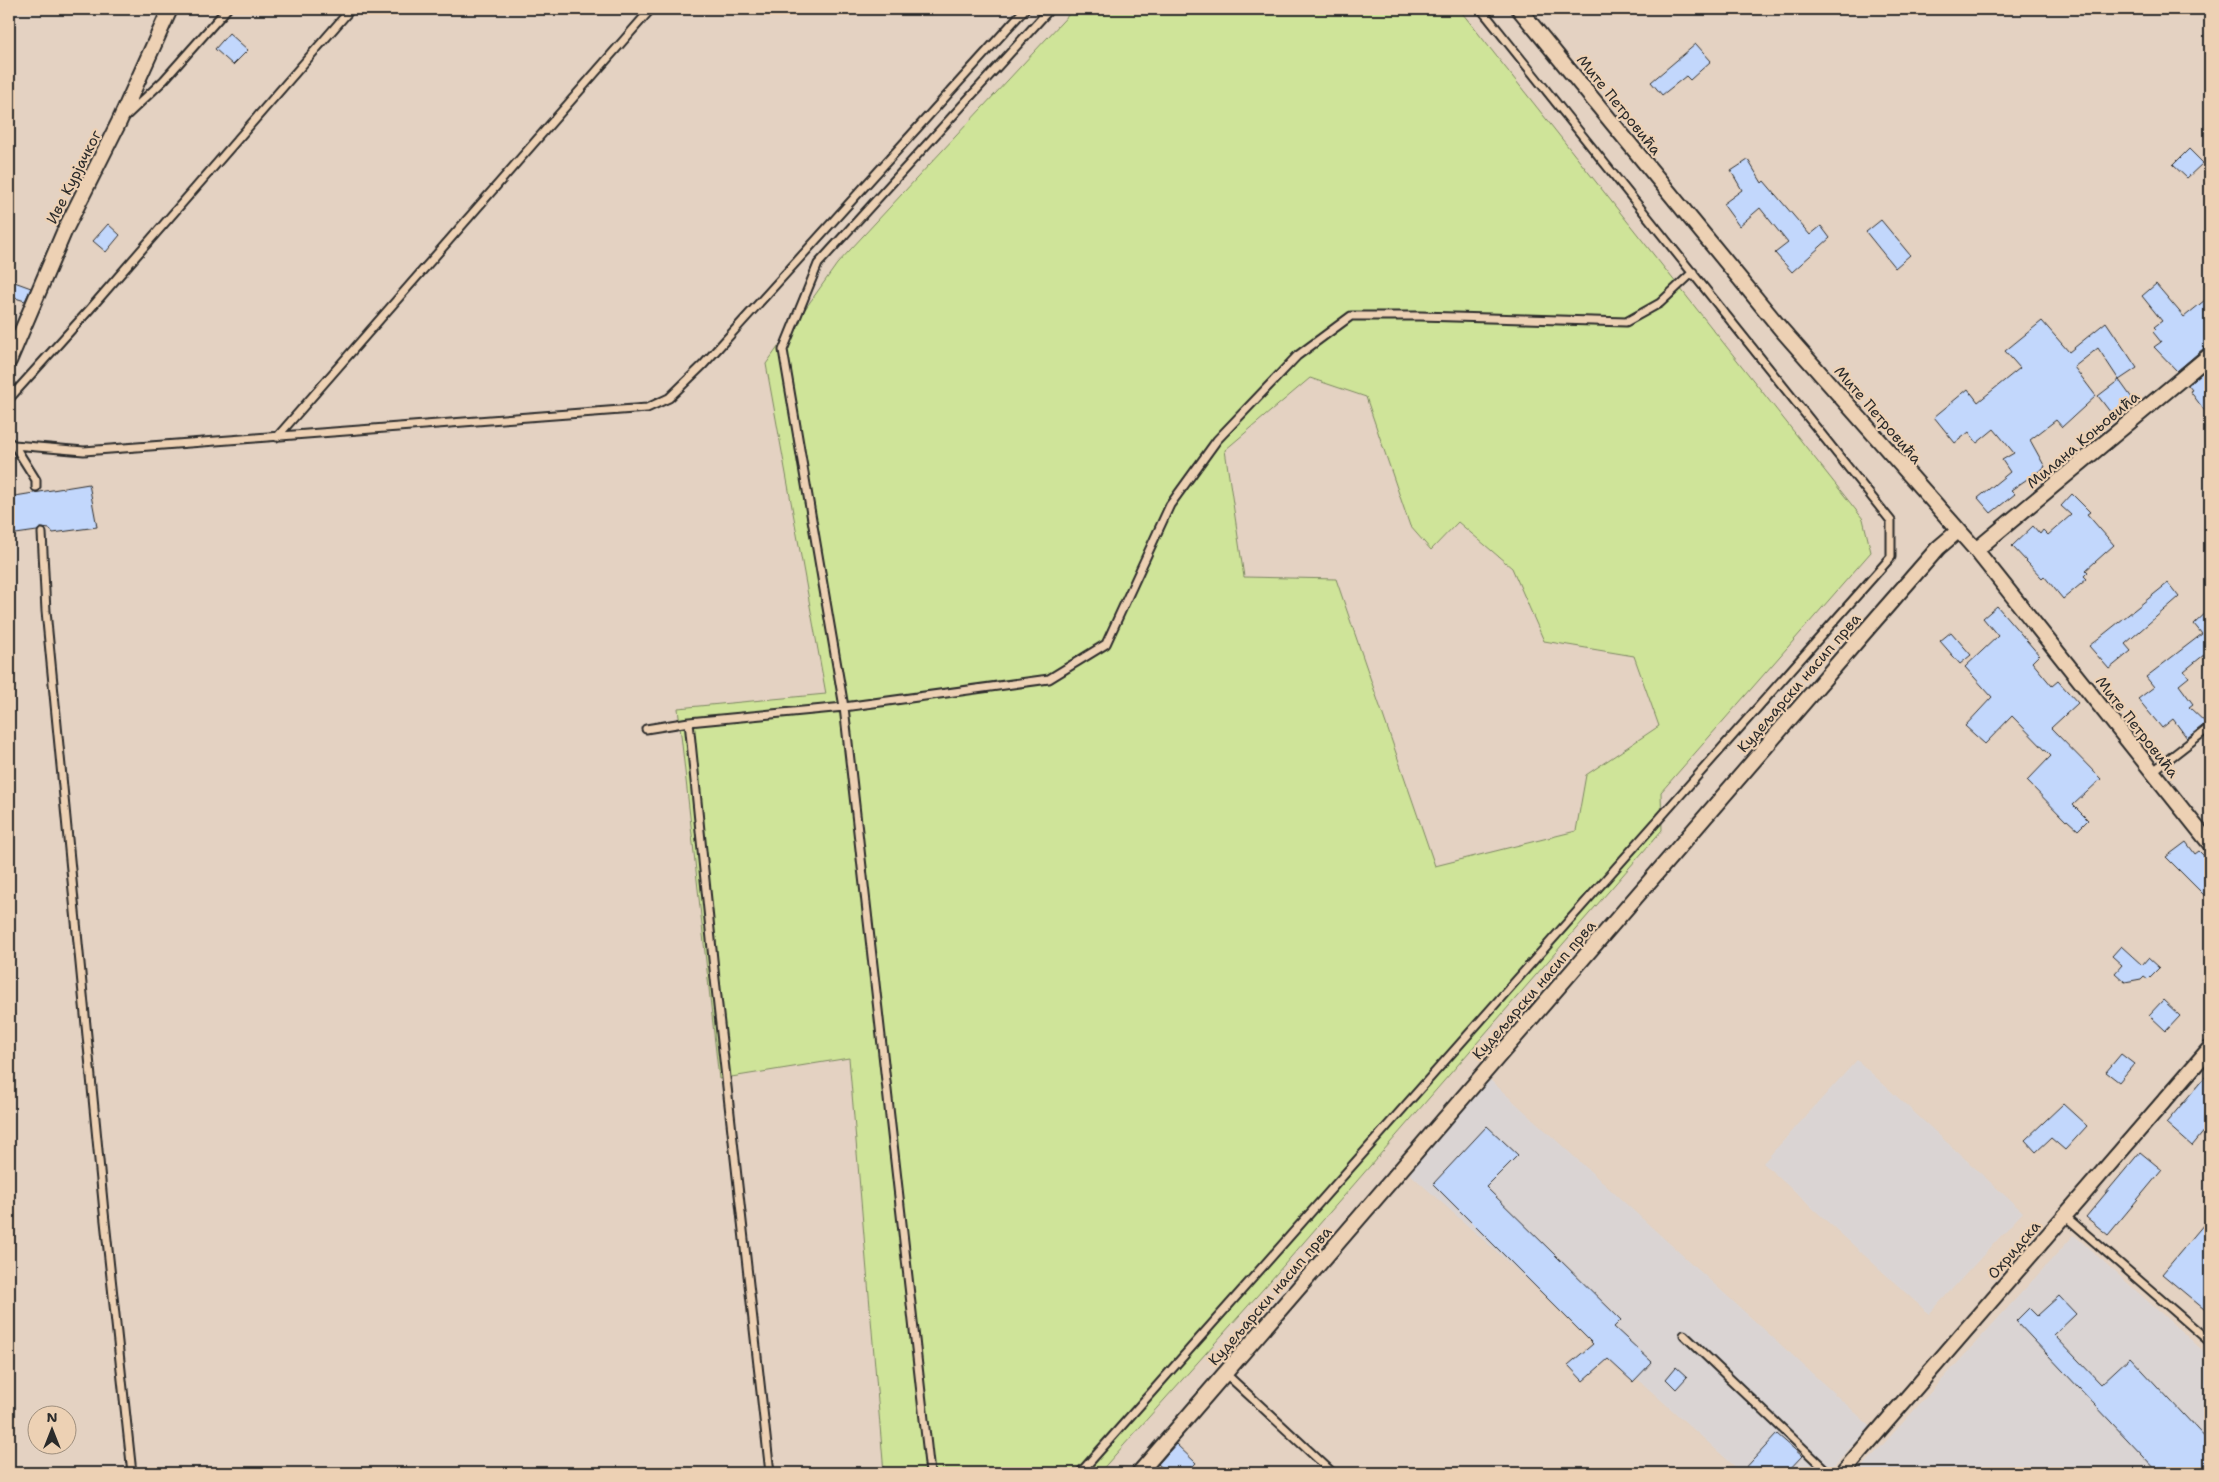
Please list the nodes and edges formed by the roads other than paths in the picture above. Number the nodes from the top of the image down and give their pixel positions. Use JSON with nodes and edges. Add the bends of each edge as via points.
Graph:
{"nodes":[{"id":1,"x":170,"y":9,"type":"edge"},
{"id":2,"x":226,"y":9,"type":"edge"},
{"id":3,"x":351,"y":9,"type":"edge"},
{"id":4,"x":651,"y":9,"type":"edge"},
{"id":5,"x":1025,"y":9,"type":"edge"},
{"id":6,"x":1050,"y":9,"type":"edge"},
{"id":7,"x":1481,"y":9,"type":"edge"},
{"id":8,"x":1519,"y":9,"type":"edge"},
{"id":9,"x":119,"y":122,"type":"junction"},
{"id":10,"x":1693,"y":272,"type":"junction"},
{"id":11,"x":2210,"y":355,"type":"edge"},
{"id":12,"x":9,"y":361,"type":"edge"},
{"id":13,"x":9,"y":399,"type":"edge"},
{"id":14,"x":277,"y":437,"type":"junction"},
{"id":15,"x":12,"y":444,"type":"edge"},
{"id":16,"x":36,"y":487,"type":"dead end"},
{"id":17,"x":1958,"y":531,"type":"junction"},
{"id":18,"x":42,"y":532,"type":"dead end"},
{"id":19,"x":1976,"y":550,"type":"junction"},
{"id":20,"x":844,"y":707,"type":"junction"},
{"id":21,"x":689,"y":722,"type":"junction"},
{"id":22,"x":2210,"y":727,"type":"edge"},
{"id":23,"x":646,"y":729,"type":"dead end"},
{"id":24,"x":2152,"y":772,"type":"junction"},
{"id":25,"x":2210,"y":844,"type":"edge"},
{"id":26,"x":2210,"y":1048,"type":"edge"},
{"id":27,"x":2065,"y":1216,"type":"junction"},
{"id":28,"x":1684,"y":1335,"type":"dead end"},
{"id":29,"x":2210,"y":1342,"type":"edge"},
{"id":30,"x":1226,"y":1373,"type":"junction"},
{"id":31,"x":132,"y":1473,"type":"edge"},
{"id":32,"x":770,"y":1473,"type":"edge"},
{"id":33,"x":930,"y":1473,"type":"edge"},
{"id":34,"x":1080,"y":1473,"type":"edge"},
{"id":35,"x":1139,"y":1473,"type":"edge"},
{"id":36,"x":1334,"y":1473,"type":"edge"},
{"id":37,"x":1829,"y":1473,"type":"edge"},
{"id":38,"x":1842,"y":1473,"type":"edge"}],
"edges":[{"from":1,"to":9,"type":"street","name":"Иве Курјачког"},
{"from":2,"to":9,"type":"lane","via":[[164,80]]},
{"from":3,"to":13,"type":"lane"},
{"from":4,"to":14,"type":"lane"},
{"from":5,"to":14,"type":"lane","via":[[704,365],[669,398],[647,408]]},
{"from":6,"to":20,"type":"lane","via":[[818,264],[783,350]]},
{"from":7,"to":10,"type":"lane"},
{"from":8,"to":17,"type":"street","name":"Мите Петровића","via":[[1781,329]]},
{"from":9,"to":12,"type":"street","name":"Иве Курјачког","via":[[64,232]]},
{"from":10,"to":20,"type":"lane","via":[[1660,302],[1626,322],[1351,316],[1297,356],[1217,440],[1170,505],[1106,644],[1049,679]]},
{"from":10,"to":34,"type":"lane","via":[[1891,521],[1891,557]]},
{"from":11,"to":19,"type":"street","name":"Милана Коњовића"},
{"from":14,"to":15,"type":"lane","via":[[84,451]]},
{"from":15,"to":16,"type":"lane","via":[[36,480]]},
{"from":17,"to":19,"type":"street","name":"Мите Петровића"},
{"from":17,"to":30,"type":"street","name":"Кудељарски насип прва","via":[[1938,548],[1869,627]]},
{"from":18,"to":31,"type":"lane","via":[[48,630]]},
{"from":19,"to":24,"type":"street","name":"Мите Петровића"},
{"from":20,"to":21,"type":"lane"},
{"from":20,"to":33,"type":"lane"},
{"from":21,"to":23,"type":"lane"},
{"from":21,"to":32,"type":"lane"},
{"from":22,"to":24,"type":"lane"},
{"from":24,"to":25,"type":"street","name":"Мите Петровића"},
{"from":26,"to":27,"type":"street","name":"Охридска"},
{"from":27,"to":29,"type":"lane"},
{"from":27,"to":38,"type":"street","name":"Охридска"},
{"from":28,"to":37,"type":"lane"},
{"from":30,"to":35,"type":"street","name":"Кудељарски насип прва"},
{"from":30,"to":36,"type":"lane"}]}
